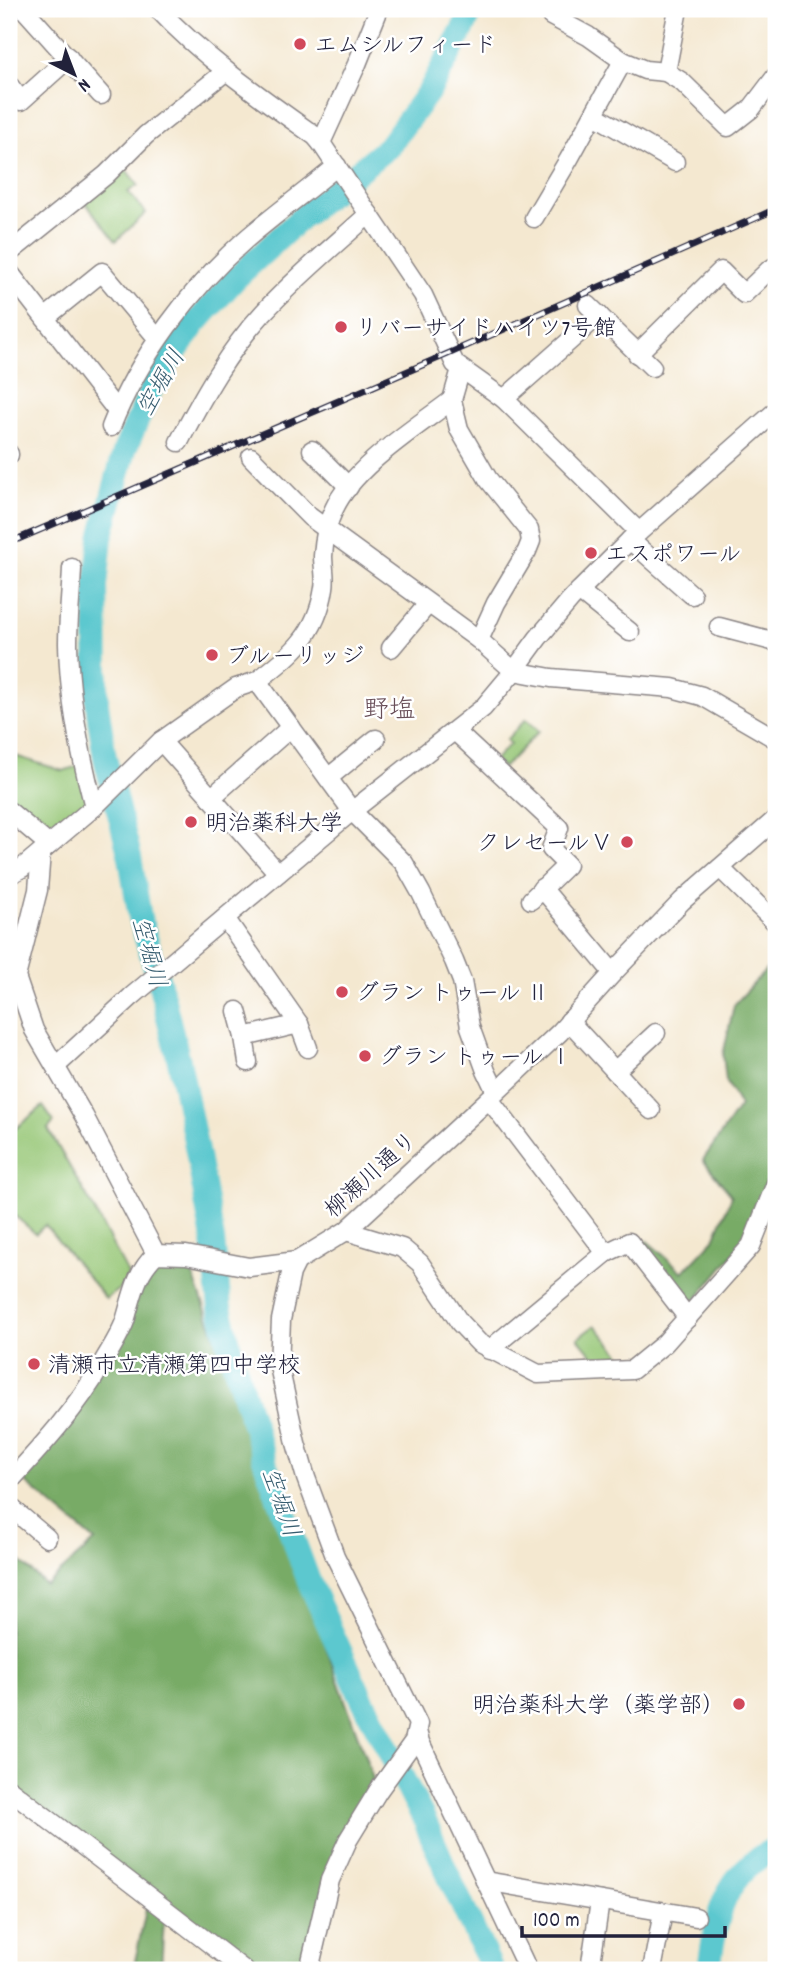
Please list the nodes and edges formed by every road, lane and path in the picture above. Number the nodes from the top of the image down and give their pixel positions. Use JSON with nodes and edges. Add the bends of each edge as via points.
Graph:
{"nodes":[{"id":1,"x":24,"y":9,"type":"edge"},
{"id":2,"x":158,"y":9,"type":"edge"},
{"id":3,"x":379,"y":9,"type":"edge"},
{"id":4,"x":677,"y":9,"type":"edge"},
{"id":5,"x":551,"y":16,"type":"dead end"},
{"id":6,"x":69,"y":58,"type":"junction"},
{"id":7,"x":623,"y":61,"type":"junction"},
{"id":8,"x":225,"y":72,"type":"junction"},
{"id":9,"x":666,"y":72,"type":"junction"},
{"id":10,"x":776,"y":76,"type":"edge"},
{"id":11,"x":9,"y":85,"type":"edge"},
{"id":12,"x":102,"y":95,"type":"dead end"},
{"id":13,"x":594,"y":115,"type":"junction"},
{"id":14,"x":321,"y":143,"type":"junction"},
{"id":15,"x":675,"y":162,"type":"dead end"},
{"id":16,"x":337,"y":166,"type":"junction"},
{"id":17,"x":369,"y":214,"type":"junction"},
{"id":18,"x":534,"y":218,"type":"dead end"},
{"id":19,"x":9,"y":253,"type":"edge"},
{"id":20,"x":776,"y":267,"type":"edge"},
{"id":21,"x":9,"y":272,"type":"edge"},
{"id":22,"x":45,"y":318,"type":"junction"},
{"id":23,"x":158,"y":339,"type":"junction"},
{"id":24,"x":637,"y":354,"type":"junction"},
{"id":25,"x":652,"y":367,"type":"dead end"},
{"id":26,"x":461,"y":369,"type":"junction"},
{"id":27,"x":504,"y":399,"type":"junction"},
{"id":28,"x":452,"y":400,"type":"junction"},
{"id":29,"x":776,"y":411,"type":"edge"},
{"id":30,"x":179,"y":442,"type":"dead end"},
{"id":31,"x":312,"y":450,"type":"dead end"},
{"id":32,"x":251,"y":457,"type":"dead end"},
{"id":33,"x":349,"y":487,"type":"junction"},
{"id":34,"x":327,"y":529,"type":"junction"},
{"id":35,"x":634,"y":536,"type":"junction"},
{"id":36,"x":72,"y":569,"type":"dead end"},
{"id":37,"x":579,"y":591,"type":"junction"},
{"id":38,"x":692,"y":594,"type":"dead end"},
{"id":39,"x":428,"y":604,"type":"junction"},
{"id":40,"x":719,"y":627,"type":"dead end"},
{"id":41,"x":630,"y":632,"type":"dead end"},
{"id":42,"x":479,"y":640,"type":"junction"},
{"id":43,"x":776,"y":642,"type":"edge"},
{"id":44,"x":391,"y":648,"type":"dead end"},
{"id":45,"x":514,"y":671,"type":"junction"},
{"id":46,"x":257,"y":681,"type":"junction"},
{"id":47,"x":291,"y":727,"type":"junction"},
{"id":48,"x":455,"y":731,"type":"junction"},
{"id":49,"x":376,"y":739,"type":"dead end"},
{"id":50,"x":776,"y":739,"type":"edge"},
{"id":51,"x":162,"y":741,"type":"junction"},
{"id":52,"x":328,"y":778,"type":"junction"},
{"id":53,"x":211,"y":797,"type":"junction"},
{"id":54,"x":96,"y":806,"type":"junction"},
{"id":55,"x":9,"y":811,"type":"edge"},
{"id":56,"x":352,"y":811,"type":"junction"},
{"id":57,"x":776,"y":819,"type":"edge"},
{"id":58,"x":45,"y":848,"type":"junction"},
{"id":59,"x":720,"y":868,"type":"junction"},
{"id":60,"x":278,"y":873,"type":"junction"},
{"id":61,"x":9,"y":875,"type":"edge"},
{"id":62,"x":225,"y":918,"type":"junction"},
{"id":63,"x":776,"y":923,"type":"edge"},
{"id":64,"x":613,"y":973,"type":"junction"},
{"id":65,"x":237,"y":1011,"type":"dead end"},
{"id":66,"x":569,"y":1021,"type":"junction"},
{"id":67,"x":299,"y":1024,"type":"junction"},
{"id":68,"x":656,"y":1033,"type":"dead end"},
{"id":69,"x":244,"y":1037,"type":"junction"},
{"id":70,"x":308,"y":1048,"type":"dead end"},
{"id":71,"x":248,"y":1062,"type":"dead end"},
{"id":72,"x":56,"y":1066,"type":"junction"},
{"id":73,"x":615,"y":1071,"type":"junction"},
{"id":74,"x":492,"y":1096,"type":"junction"},
{"id":75,"x":651,"y":1110,"type":"dead end"},
{"id":76,"x":776,"y":1183,"type":"edge"},
{"id":77,"x":346,"y":1231,"type":"junction"},
{"id":78,"x":606,"y":1253,"type":"junction"},
{"id":79,"x":156,"y":1254,"type":"junction"},
{"id":80,"x":296,"y":1261,"type":"junction"},
{"id":81,"x":688,"y":1318,"type":"junction"},
{"id":82,"x":489,"y":1350,"type":"junction"},
{"id":83,"x":9,"y":1482,"type":"edge"},
{"id":84,"x":9,"y":1506,"type":"edge"},
{"id":85,"x":47,"y":1538,"type":"dead end"},
{"id":86,"x":415,"y":1736,"type":"junction"},
{"id":87,"x":9,"y":1789,"type":"edge"},
{"id":88,"x":485,"y":1881,"type":"junction"},
{"id":89,"x":600,"y":1901,"type":"junction"},
{"id":90,"x":663,"y":1912,"type":"junction"},
{"id":91,"x":696,"y":1917,"type":"dead end"},
{"id":92,"x":525,"y":1969,"type":"edge"},
{"id":93,"x":244,"y":1970,"type":"edge"},
{"id":94,"x":309,"y":1970,"type":"edge"},
{"id":95,"x":590,"y":1970,"type":"edge"},
{"id":96,"x":652,"y":1970,"type":"edge"}],
"edges":[{"from":1,"to":6,"type":"street"},
{"from":2,"to":8,"type":"street"},
{"from":3,"to":14,"type":"street"},
{"from":4,"to":9,"type":"street"},
{"from":5,"to":7,"type":"street"},
{"from":6,"to":11,"type":"street","via":[[21,101]]},
{"from":6,"to":12,"type":"street"},
{"from":7,"to":9,"type":"street"},
{"from":7,"to":13,"type":"street"},
{"from":8,"to":14,"type":"street"},
{"from":8,"to":19,"type":"street"},
{"from":9,"to":10,"type":"street","via":[[728,127],[751,109]]},
{"from":13,"to":15,"type":"street"},
{"from":13,"to":18,"type":"street"},
{"from":14,"to":16,"type":"street"},
{"from":16,"to":17,"type":"street"},
{"from":16,"to":23,"type":"street","via":[[244,241],[189,298]]},
{"from":17,"to":26,"type":"street","via":[[423,295]]},
{"from":17,"to":30,"type":"street","via":[[247,332],[220,368]]},
{"from":20,"to":24,"type":"street","via":[[744,294],[721,271]]},
{"from":21,"to":22,"type":"street"},
{"from":22,"to":23,"type":"street","via":[[102,272]]},
{"from":22,"to":23,"type":"street","via":[[114,419]]},
{"from":24,"to":25,"type":"street"},
{"from":24,"to":27,"type":"street","via":[[594,310]]},
{"from":26,"to":27,"type":"street"},
{"from":26,"to":28,"type":"street"},
{"from":27,"to":35,"type":"street"},
{"from":28,"to":33,"type":"street","via":[[377,458]]},
{"from":28,"to":42,"type":"street","via":[[461,433],[488,479],[529,530],[531,541]]},
{"from":29,"to":35,"type":"street"},
{"from":31,"to":33,"type":"street"},
{"from":32,"to":34,"type":"street"},
{"from":33,"to":34,"type":"street","via":[[334,508]]},
{"from":34,"to":39,"type":"street"},
{"from":34,"to":46,"type":"street","via":[[324,587],[317,612],[303,642]]},
{"from":35,"to":37,"type":"street"},
{"from":35,"to":38,"type":"street"},
{"from":36,"to":54,"type":"street","via":[[68,641],[73,716]]},
{"from":37,"to":41,"type":"street"},
{"from":37,"to":45,"type":"street"},
{"from":39,"to":42,"type":"street"},
{"from":39,"to":44,"type":"street"},
{"from":40,"to":43,"type":"street"},
{"from":42,"to":45,"type":"street"},
{"from":45,"to":48,"type":"street","via":[[483,708]]},
{"from":45,"to":50,"type":"street","via":[[667,687],[702,696]]},
{"from":46,"to":47,"type":"street"},
{"from":46,"to":51,"type":"street","via":[[236,688]]},
{"from":47,"to":52,"type":"street"},
{"from":47,"to":53,"type":"street"},
{"from":48,"to":56,"type":"street"},
{"from":48,"to":64,"type":"street","via":[[559,828],[551,849],[567,864],[536,894]]},
{"from":49,"to":52,"type":"street"},
{"from":51,"to":53,"type":"street"},
{"from":51,"to":54,"type":"street"},
{"from":52,"to":56,"type":"street"},
{"from":53,"to":60,"type":"street"},
{"from":54,"to":58,"type":"street"},
{"from":55,"to":58,"type":"street"},
{"from":56,"to":60,"type":"street"},
{"from":56,"to":74,"type":"street","via":[[404,863],[421,893],[462,981],[470,1027]]},
{"from":57,"to":59,"type":"street","name":"柳瀬川通り"},
{"from":58,"to":61,"type":"street"},
{"from":58,"to":72,"type":"street","via":[[16,976],[34,1030]]},
{"from":59,"to":63,"type":"street"},
{"from":59,"to":64,"type":"street","name":"柳瀬川通り"},
{"from":60,"to":62,"type":"street"},
{"from":62,"to":67,"type":"street"},
{"from":62,"to":72,"type":"street"},
{"from":64,"to":66,"type":"street","name":"柳瀬川通り"},
{"from":65,"to":69,"type":"street"},
{"from":66,"to":73,"type":"street"},
{"from":66,"to":74,"type":"street","name":"柳瀬川通り"},
{"from":67,"to":69,"type":"street"},
{"from":67,"to":70,"type":"street"},
{"from":68,"to":73,"type":"street"},
{"from":69,"to":71,"type":"street"},
{"from":72,"to":79,"type":"street"},
{"from":73,"to":75,"type":"street"},
{"from":74,"to":77,"type":"street","name":"柳瀬川通り"},
{"from":74,"to":78,"type":"street"},
{"from":76,"to":81,"type":"street","via":[[751,1246]]},
{"from":77,"to":80,"type":"street","name":"柳瀬川通り"},
{"from":77,"to":82,"type":"street","via":[[402,1248],[420,1263],[460,1323]]},
{"from":78,"to":81,"type":"street","via":[[629,1242]]},
{"from":78,"to":82,"type":"street"},
{"from":79,"to":80,"type":"street","via":[[249,1267]]},
{"from":79,"to":83,"type":"street","via":[[136,1282],[124,1324],[101,1366],[63,1423]]},
{"from":80,"to":86,"type":"street","via":[[279,1345],[287,1408],[306,1478],[335,1556],[418,1724]]},
{"from":81,"to":82,"type":"street","via":[[632,1370],[538,1374]]},
{"from":84,"to":85,"type":"street"},
{"from":86,"to":88,"type":"street"},
{"from":86,"to":94,"type":"street","via":[[348,1840],[330,1880]]},
{"from":87,"to":93,"type":"street"},
{"from":88,"to":89,"type":"street"},
{"from":88,"to":92,"type":"street"},
{"from":89,"to":90,"type":"street"},
{"from":89,"to":95,"type":"street"},
{"from":90,"to":91,"type":"street"},
{"from":90,"to":96,"type":"street"}]}
